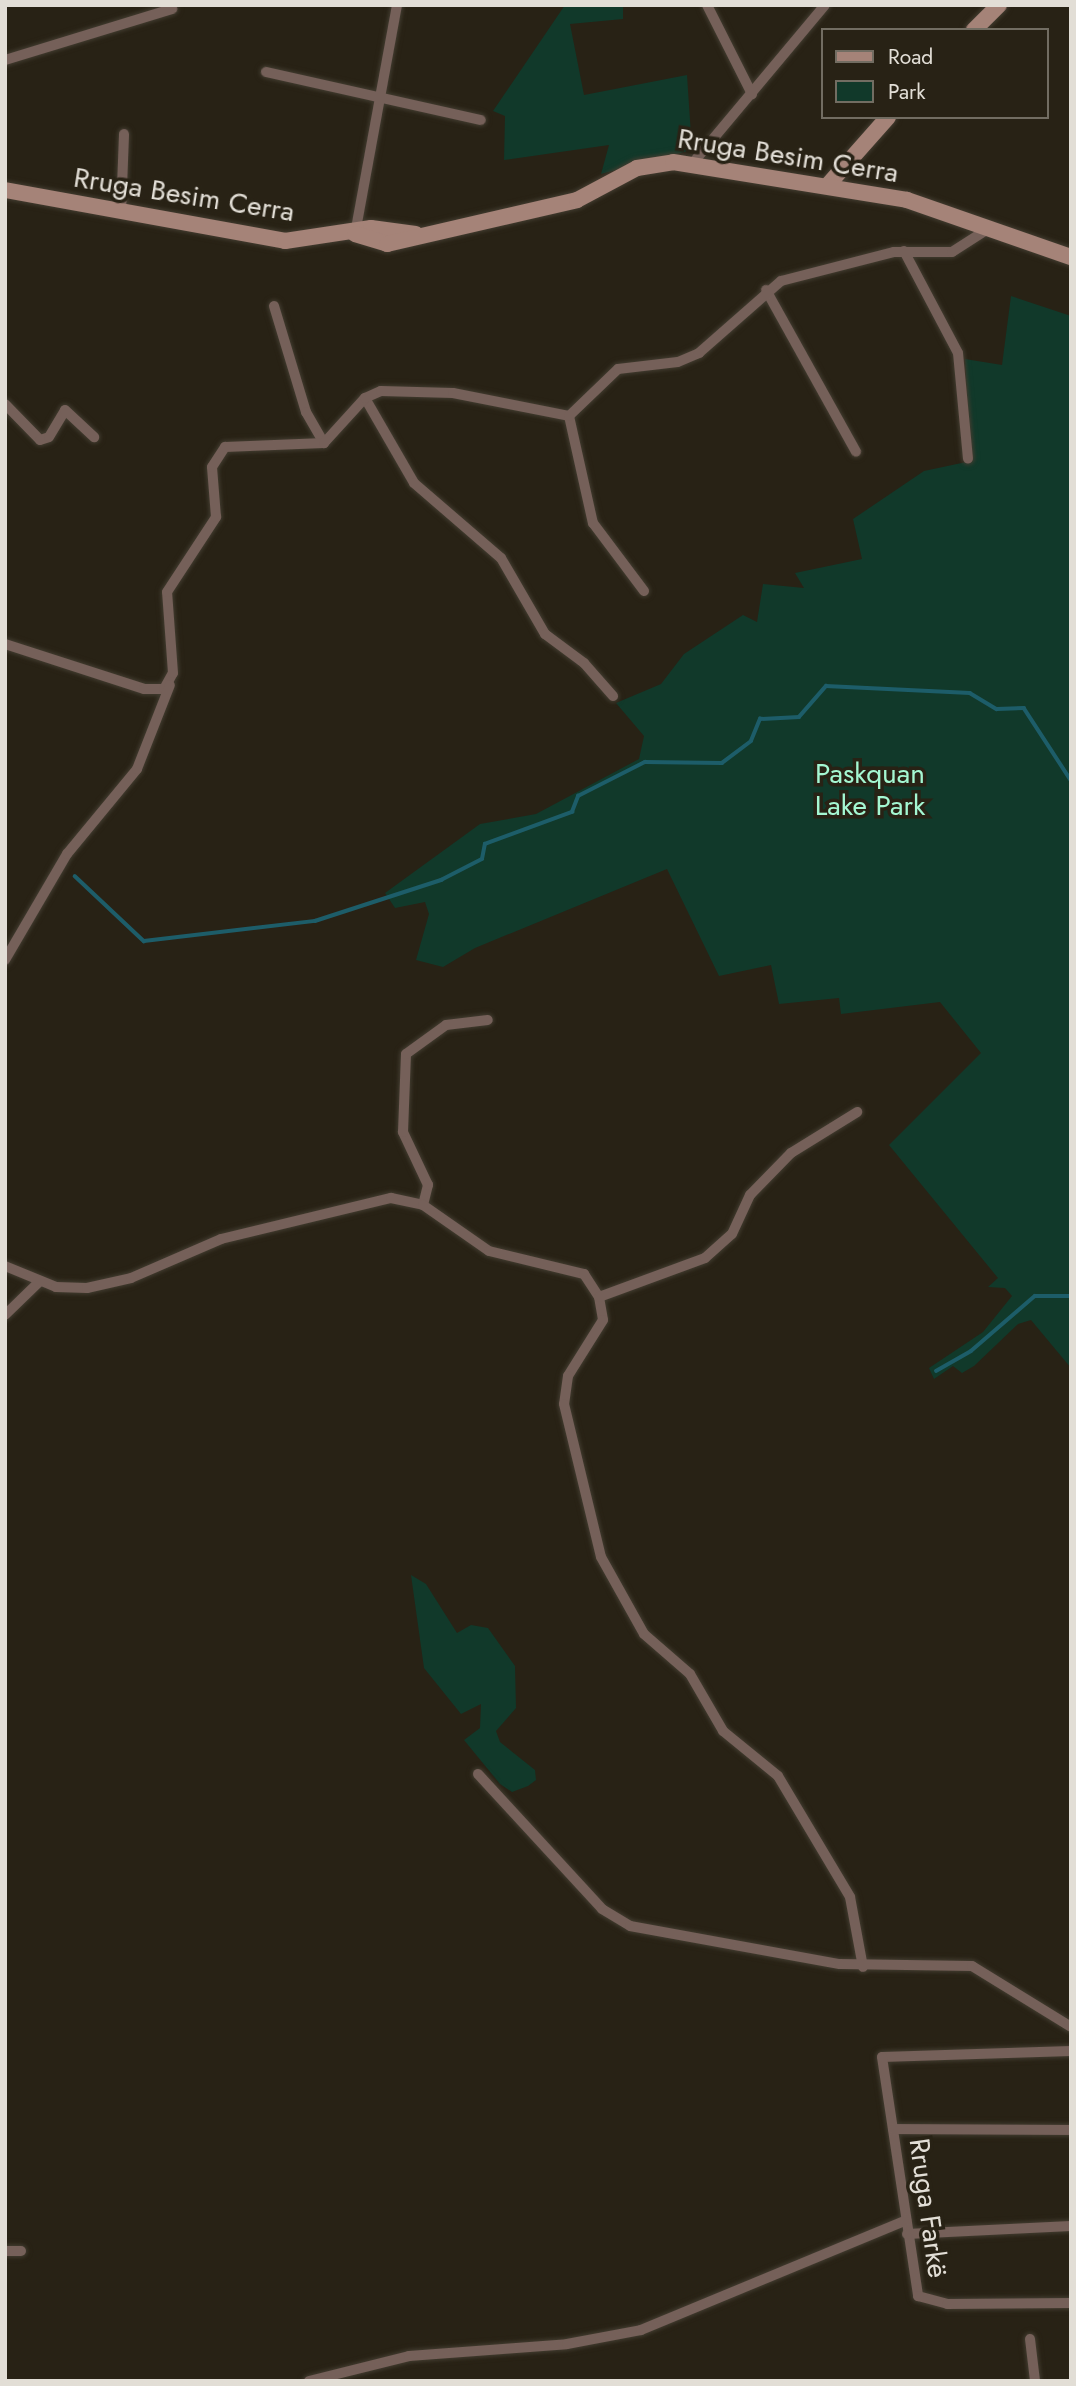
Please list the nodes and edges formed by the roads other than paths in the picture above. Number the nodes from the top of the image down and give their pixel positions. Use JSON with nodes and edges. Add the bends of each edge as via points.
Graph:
{"nodes":[{"id":1,"x":397,"y":5,"type":"edge"},
{"id":2,"x":707,"y":5,"type":"edge"},
{"id":3,"x":825,"y":5,"type":"edge"},
{"id":4,"x":999,"y":5,"type":"edge"},
{"id":5,"x":172,"y":9,"type":"dead end"},
{"id":6,"x":976,"y":28,"type":"edge"},
{"id":7,"x":5,"y":60,"type":"edge"},
{"id":8,"x":266,"y":72,"type":"dead end"},
{"id":9,"x":752,"y":94,"type":"junction"},
{"id":10,"x":380,"y":96,"type":"junction"},
{"id":11,"x":886,"y":119,"type":"edge"},
{"id":12,"x":481,"y":120,"type":"dead end"},
{"id":13,"x":124,"y":134,"type":"dead end"},
{"id":14,"x":692,"y":164,"type":"junction"},
{"id":15,"x":827,"y":186,"type":"junction"},
{"id":16,"x":5,"y":190,"type":"edge"},
{"id":17,"x":121,"y":213,"type":"junction"},
{"id":18,"x":988,"y":229,"type":"junction"},
{"id":19,"x":355,"y":234,"type":"junction"},
{"id":20,"x":904,"y":251,"type":"junction"},
{"id":21,"x":1071,"y":257,"type":"edge"},
{"id":22,"x":766,"y":290,"type":"junction"},
{"id":23,"x":274,"y":306,"type":"dead end"},
{"id":24,"x":365,"y":398,"type":"junction"},
{"id":25,"x":5,"y":404,"type":"edge"},
{"id":26,"x":569,"y":416,"type":"junction"},
{"id":27,"x":94,"y":438,"type":"dead end"},
{"id":28,"x":324,"y":443,"type":"junction"},
{"id":29,"x":856,"y":452,"type":"dead end"},
{"id":30,"x":968,"y":459,"type":"dead end"},
{"id":31,"x":644,"y":592,"type":"dead end"},
{"id":32,"x":5,"y":643,"type":"edge"},
{"id":33,"x":170,"y":685,"type":"junction"},
{"id":34,"x":613,"y":696,"type":"dead end"},
{"id":35,"x":5,"y":960,"type":"edge"},
{"id":36,"x":488,"y":1020,"type":"dead end"},
{"id":37,"x":857,"y":1112,"type":"dead end"},
{"id":38,"x":422,"y":1205,"type":"junction"},
{"id":39,"x":5,"y":1266,"type":"edge"},
{"id":40,"x":40,"y":1281,"type":"junction"},
{"id":41,"x":600,"y":1297,"type":"junction"},
{"id":42,"x":5,"y":1315,"type":"edge"},
{"id":43,"x":478,"y":1774,"type":"dead end"},
{"id":44,"x":863,"y":1966,"type":"junction"},
{"id":45,"x":1071,"y":2027,"type":"edge"},
{"id":46,"x":1071,"y":2051,"type":"edge"},
{"id":47,"x":893,"y":2129,"type":"junction"},
{"id":48,"x":1071,"y":2130,"type":"edge"},
{"id":49,"x":906,"y":2220,"type":"junction"},
{"id":50,"x":1071,"y":2226,"type":"edge"},
{"id":51,"x":907,"y":2234,"type":"junction"},
{"id":52,"x":5,"y":2251,"type":"edge"},
{"id":53,"x":21,"y":2251,"type":"dead end"},
{"id":54,"x":1071,"y":2303,"type":"edge"},
{"id":55,"x":1030,"y":2339,"type":"dead end"},
{"id":56,"x":309,"y":2381,"type":"edge"},
{"id":57,"x":1035,"y":2381,"type":"edge"}],
"edges":[{"from":1,"to":10,"type":"street"},
{"from":2,"to":9,"type":"street"},
{"from":3,"to":9,"type":"street"},
{"from":4,"to":6,"type":"street"},
{"from":5,"to":7,"type":"street"},
{"from":8,"to":10,"type":"street"},
{"from":9,"to":14,"type":"street"},
{"from":10,"to":12,"type":"street"},
{"from":10,"to":19,"type":"street"},
{"from":11,"to":15,"type":"street"},
{"from":13,"to":17,"type":"street"},
{"from":14,"to":15,"type":"street","name":"Rruga Besim Cerra"},
{"from":14,"to":19,"type":"street","name":"Rruga Besim Cerra","via":[[637,167],[577,200],[417,235],[371,228]]},
{"from":15,"to":18,"type":"street","name":"Rruga Besim Cerra","via":[[907,200]]},
{"from":16,"to":17,"type":"street","name":"Rruga Besim Cerra"},
{"from":17,"to":19,"type":"street","name":"Rruga Besim Cerra","via":[[285,241]]},
{"from":18,"to":20,"type":"street","via":[[952,252]]},
{"from":18,"to":21,"type":"street","name":"Rruga Besim Cerra"},
{"from":20,"to":22,"type":"street","via":[[822,269]]},
{"from":20,"to":30,"type":"street","via":[[958,353]]},
{"from":22,"to":26,"type":"street","via":[[699,353],[678,362],[618,369]]},
{"from":22,"to":29,"type":"street"},
{"from":23,"to":28,"type":"street","via":[[295,358],[306,412]]},
{"from":24,"to":26,"type":"street","via":[[381,391],[453,393]]},
{"from":24,"to":28,"type":"street"},
{"from":24,"to":34,"type":"street","via":[[414,483],[501,558],[545,634],[584,663]]},
{"from":25,"to":27,"type":"street","via":[[40,440],[49,437],[65,410]]},
{"from":26,"to":31,"type":"street","via":[[593,523]]},
{"from":28,"to":33,"type":"street","via":[[233,445],[219,452],[212,467],[216,517],[177,572],[165,602]]},
{"from":32,"to":33,"type":"street","via":[[144,689]]},
{"from":33,"to":35,"type":"street","via":[[136,769],[67,854]]},
{"from":36,"to":38,"type":"street","via":[[446,1025],[406,1054],[403,1132],[428,1185]]},
{"from":37,"to":41,"type":"street","via":[[791,1153],[750,1195],[732,1234],[705,1258]]},
{"from":38,"to":40,"type":"street","via":[[391,1198],[304,1216],[187,1250],[111,1284],[72,1289]]},
{"from":38,"to":41,"type":"street","via":[[474,1245],[576,1269]]},
{"from":39,"to":40,"type":"street"},
{"from":40,"to":42,"type":"street"},
{"from":41,"to":44,"type":"street","via":[[600,1330],[568,1376],[564,1404],[601,1557],[643,1634],[690,1674],[723,1731],[778,1776],[850,1897]]},
{"from":43,"to":44,"type":"street","via":[[615,1919],[653,1932]]},
{"from":44,"to":45,"type":"street","via":[[972,1966]]},
{"from":46,"to":47,"type":"street","name":"Rruga Farkë","via":[[882,2057]]},
{"from":47,"to":48,"type":"street"},
{"from":47,"to":49,"type":"street","name":"Rruga Farkë"},
{"from":49,"to":51,"type":"street","name":"Rruga Farkë"},
{"from":49,"to":56,"type":"street","via":[[641,2330],[567,2344],[422,2354]]},
{"from":50,"to":51,"type":"street"},
{"from":51,"to":54,"type":"street","name":"Rruga Farkë","via":[[922,2300]]},
{"from":52,"to":53,"type":"street"},
{"from":55,"to":57,"type":"street"}]}
